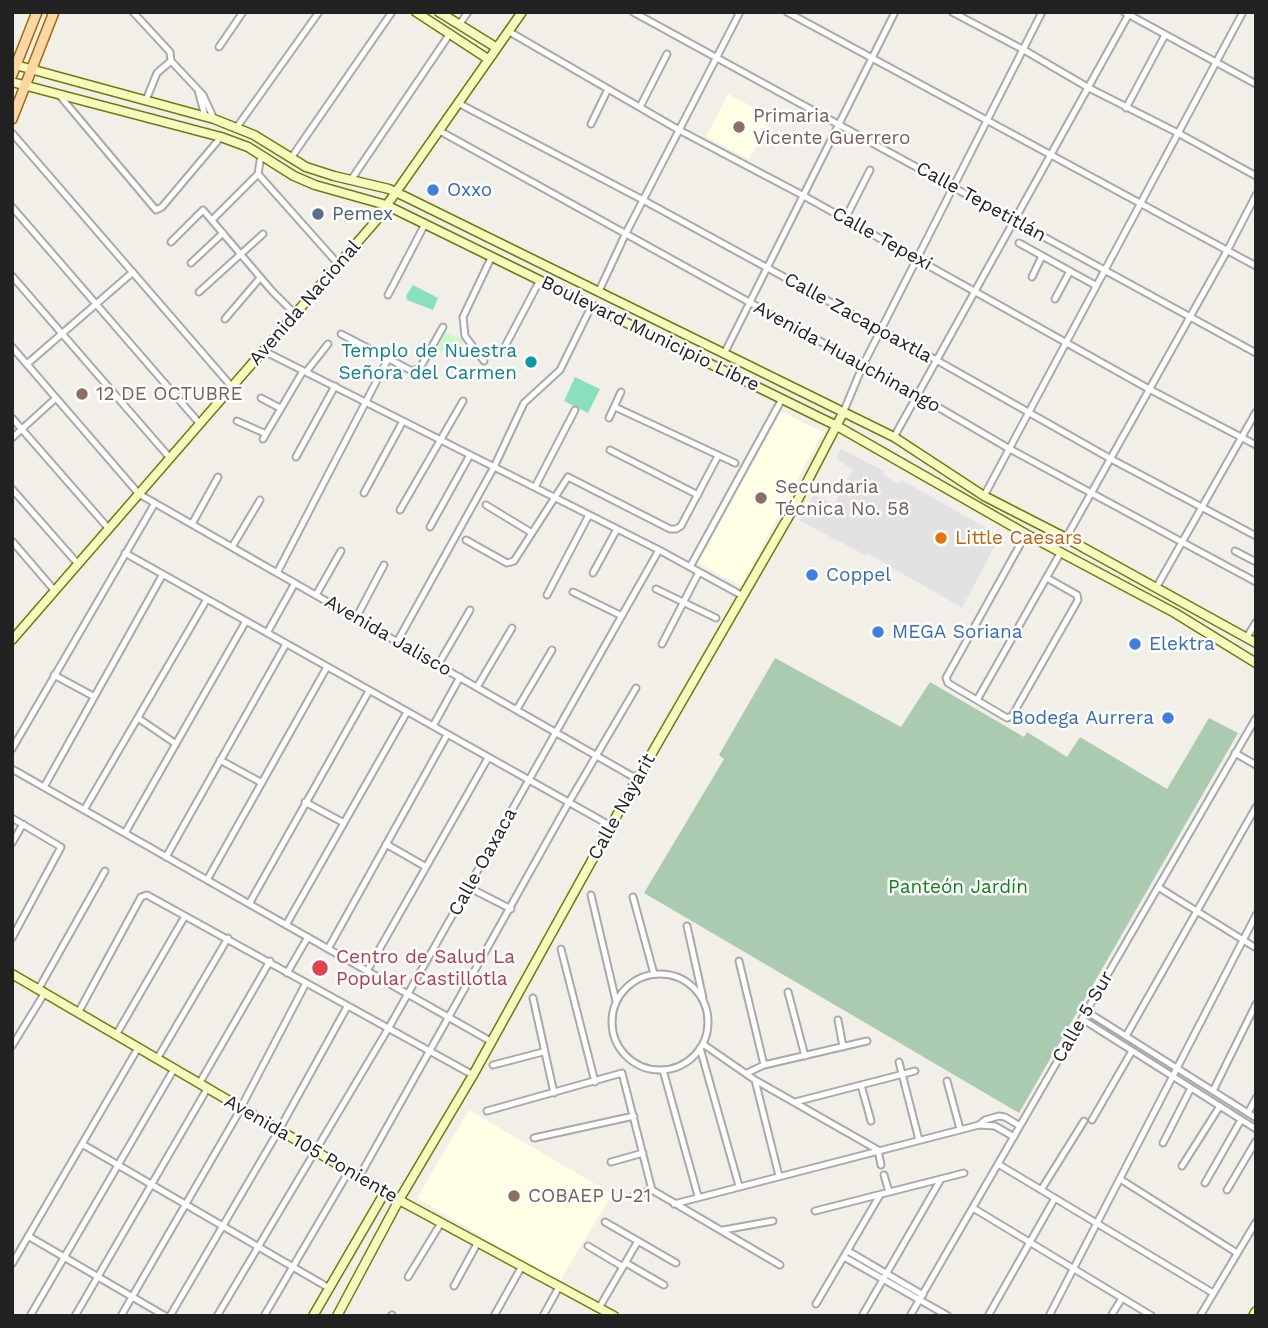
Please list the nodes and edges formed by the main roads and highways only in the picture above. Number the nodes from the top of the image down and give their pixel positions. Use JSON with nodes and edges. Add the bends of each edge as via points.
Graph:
{"nodes":[{"id":1,"x":37,"y":12,"type":"edge"},
{"id":2,"x":54,"y":12,"type":"edge"},
{"id":3,"x":415,"y":12,"type":"edge"},
{"id":4,"x":439,"y":12,"type":"edge"},
{"id":5,"x":522,"y":12,"type":"edge"},
{"id":6,"x":32,"y":26,"type":"junction"},
{"id":7,"x":496,"y":48,"type":"junction"},
{"id":8,"x":12,"y":49,"type":"edge"},
{"id":9,"x":488,"y":59,"type":"junction"},
{"id":10,"x":14,"y":68,"type":"edge"},
{"id":11,"x":32,"y":69,"type":"junction"},
{"id":12,"x":12,"y":82,"type":"edge"},
{"id":13,"x":25,"y":85,"type":"junction"},
{"id":14,"x":12,"y":119,"type":"edge"},
{"id":15,"x":395,"y":192,"type":"junction"},
{"id":16,"x":386,"y":205,"type":"junction"},
{"id":17,"x":844,"y":413,"type":"junction"},
{"id":18,"x":837,"y":426,"type":"junction"},
{"id":19,"x":13,"y":637,"type":"edge"},
{"id":20,"x":1256,"y":643,"type":"edge"},
{"id":21,"x":1256,"y":663,"type":"edge"},
{"id":22,"x":12,"y":974,"type":"edge"},
{"id":23,"x":385,"y":1192,"type":"junction"},
{"id":24,"x":399,"y":1200,"type":"junction"},
{"id":25,"x":1256,"y":1311,"type":"edge"},
{"id":26,"x":605,"y":1313,"type":"edge"},
{"id":27,"x":313,"y":1316,"type":"edge"},
{"id":28,"x":337,"y":1316,"type":"edge"},
{"id":29,"x":1253,"y":1316,"type":"edge"}],
"edges":[{"from":1,"to":6,"type":"main road"},
{"from":2,"to":11,"type":"main road"},
{"from":3,"to":9,"type":"main road"},
{"from":4,"to":7,"type":"main road"},
{"from":5,"to":7,"type":"main road","name":"Avenida Nacional"},
{"from":6,"to":8,"type":"main road"},
{"from":6,"to":10,"type":"main road"},
{"from":7,"to":9,"type":"main road","name":"Avenida Nacional"},
{"from":9,"to":15,"type":"main road","name":"Avenida Nacional"},
{"from":10,"to":11,"type":"main road","name":"Boulevard Municipio Libre"},
{"from":11,"to":13,"type":"main road"},
{"from":11,"to":15,"type":"main road","name":"Boulevard Municipio Libre","via":[[210,117],[321,172]]},
{"from":12,"to":13,"type":"main road","name":"Boulevard Municipio Libre"},
{"from":13,"to":14,"type":"main road"},
{"from":13,"to":16,"type":"main road","name":"Boulevard Municipio Libre","via":[[221,137],[314,185]]},
{"from":15,"to":16,"type":"main road","name":"Avenida Nacional"},
{"from":15,"to":17,"type":"main road","name":"Boulevard Municipio Libre"},
{"from":16,"to":18,"type":"main road","name":"Boulevard Municipio Libre"},
{"from":16,"to":19,"type":"main road","name":"Avenida Nacional","via":[[296,315]]},
{"from":17,"to":18,"type":"main road","name":"Calle Nayarit"},
{"from":17,"to":20,"type":"main road","name":"Boulevard Municipio Libre","via":[[894,437],[984,496]]},
{"from":18,"to":21,"type":"main road","name":"Boulevard Municipio Libre","via":[[1175,613]]},
{"from":18,"to":24,"type":"main road","name":"Calle Nayarit","via":[[474,1075]]},
{"from":22,"to":23,"type":"main road","name":"Avenida 105 Poniente"},
{"from":23,"to":24,"type":"main road","name":"Avenida 105 Poniente"},
{"from":23,"to":27,"type":"main road"},
{"from":24,"to":26,"type":"main road","name":"Avenida 105 Poniente"},
{"from":24,"to":28,"type":"main road","name":"Calle Nayarit"},
{"from":25,"to":29,"type":"main road"}]}
